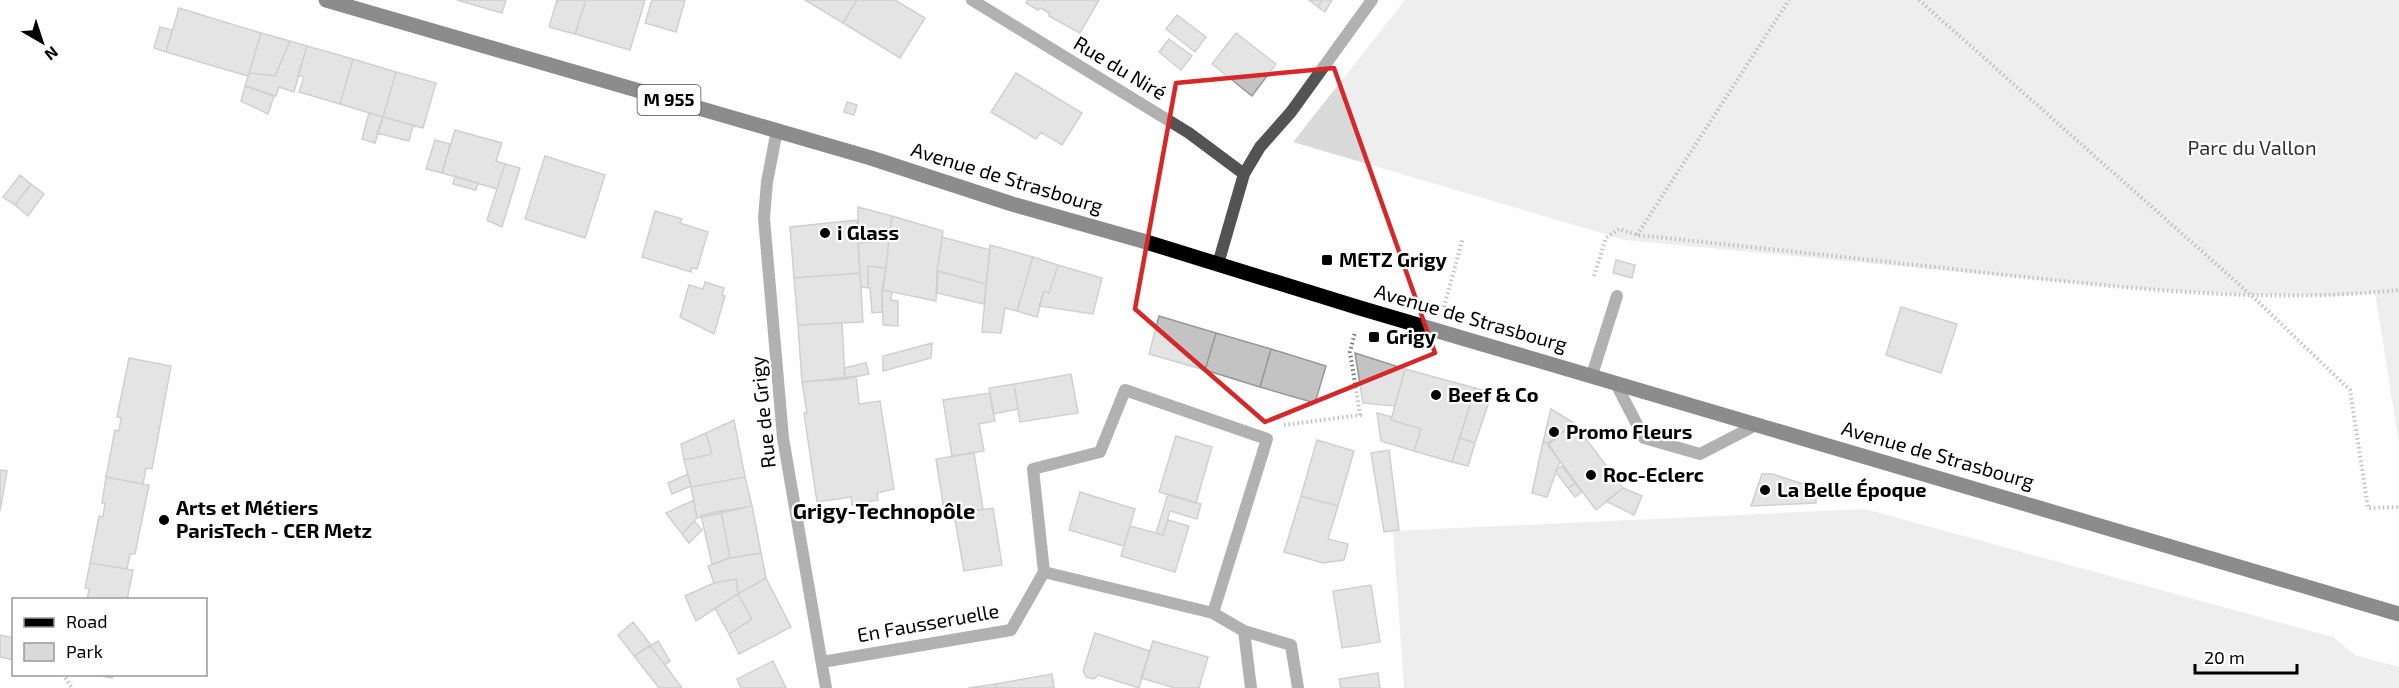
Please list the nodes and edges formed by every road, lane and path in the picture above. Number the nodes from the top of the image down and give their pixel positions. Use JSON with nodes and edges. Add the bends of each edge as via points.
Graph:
{"nodes":[{"id":1,"x":326,"y":0,"type":"edge"},
{"id":2,"x":972,"y":0,"type":"edge"},
{"id":3,"x":1372,"y":0,"type":"edge"},
{"id":4,"x":1789,"y":0,"type":"edge"},
{"id":5,"x":1919,"y":0,"type":"edge"},
{"id":6,"x":777,"y":130,"type":"junction"},
{"id":7,"x":1244,"y":174,"type":"junction"},
{"id":8,"x":1637,"y":235,"type":"junction"},
{"id":9,"x":1463,"y":238,"type":"dead end"},
{"id":10,"x":1218,"y":264,"type":"junction"},
{"id":11,"x":1594,"y":276,"type":"dead end"},
{"id":12,"x":2399,"y":290,"type":"edge"},
{"id":13,"x":2251,"y":295,"type":"junction"},
{"id":14,"x":1617,"y":296,"type":"dead end"},
{"id":15,"x":1360,"y":308,"type":"junction"},
{"id":16,"x":1437,"y":330,"type":"junction"},
{"id":17,"x":1592,"y":375,"type":"junction"},
{"id":18,"x":1615,"y":382,"type":"junction"},
{"id":19,"x":1758,"y":424,"type":"junction"},
{"id":20,"x":1258,"y":436,"type":"junction"},
{"id":21,"x":2399,"y":507,"type":"edge"},
{"id":22,"x":1044,"y":572,"type":"junction"},
{"id":23,"x":1213,"y":613,"type":"junction"},
{"id":24,"x":2399,"y":614,"type":"edge"},
{"id":25,"x":1244,"y":631,"type":"junction"},
{"id":26,"x":822,"y":662,"type":"junction"},
{"id":27,"x":826,"y":688,"type":"edge"},
{"id":28,"x":1251,"y":688,"type":"edge"},
{"id":29,"x":1298,"y":688,"type":"edge"}],
"edges":[{"from":1,"to":6,"type":"main road","name":"Avenue de Strasbourg","number":"M 955"},
{"from":2,"to":7,"type":"street","name":"Rue du Niré","via":[[1189,133]]},
{"from":3,"to":7,"type":"street","via":[[1291,112],[1260,147]]},
{"from":4,"to":8,"type":"path"},
{"from":5,"to":13,"type":"path"},
{"from":6,"to":10,"type":"main road","name":"Avenue de Strasbourg","number":"M 955"},
{"from":6,"to":26,"type":"street","name":"Rue de Grigy","via":[[767,182],[765,229],[783,438]]},
{"from":7,"to":10,"type":"street"},
{"from":8,"to":11,"type":"path","via":[[1619,229],[1606,238]]},
{"from":8,"to":13,"type":"path","via":[[2138,289]]},
{"from":9,"to":16,"type":"path"},
{"from":10,"to":15,"type":"main road","name":"Avenue de Strasbourg","number":"M 955"},
{"from":12,"to":13,"type":"path","via":[[2338,296]]},
{"from":13,"to":21,"type":"path","via":[[2350,390],[2368,508]]},
{"from":14,"to":17,"type":"street"},
{"from":15,"to":16,"type":"main road","name":"Avenue de Strasbourg","number":"M 955"},
{"from":15,"to":20,"type":"path","via":[[1350,352],[1360,415],[1284,425]]},
{"from":16,"to":17,"type":"main road","name":"Avenue de Strasbourg","number":"M 955"},
{"from":17,"to":18,"type":"main road","name":"Avenue de Strasbourg","number":"M 955"},
{"from":18,"to":19,"type":"main road","name":"Avenue de Strasbourg","number":"M 955"},
{"from":18,"to":19,"type":"street","via":[[1644,438],[1700,454]]},
{"from":19,"to":24,"type":"main road","name":"Avenue de Strasbourg","number":"M 955"},
{"from":20,"to":22,"type":"street","via":[[1125,390],[1101,452],[1032,469]]},
{"from":20,"to":23,"type":"street","via":[[1267,439]]},
{"from":22,"to":23,"type":"street"},
{"from":22,"to":26,"type":"street","name":"En Fausseruelle","via":[[1011,630]]},
{"from":23,"to":25,"type":"street"},
{"from":25,"to":28,"type":"street"},
{"from":25,"to":29,"type":"street","via":[[1291,645]]},
{"from":26,"to":27,"type":"street","name":"Rue de Grigy"}]}
